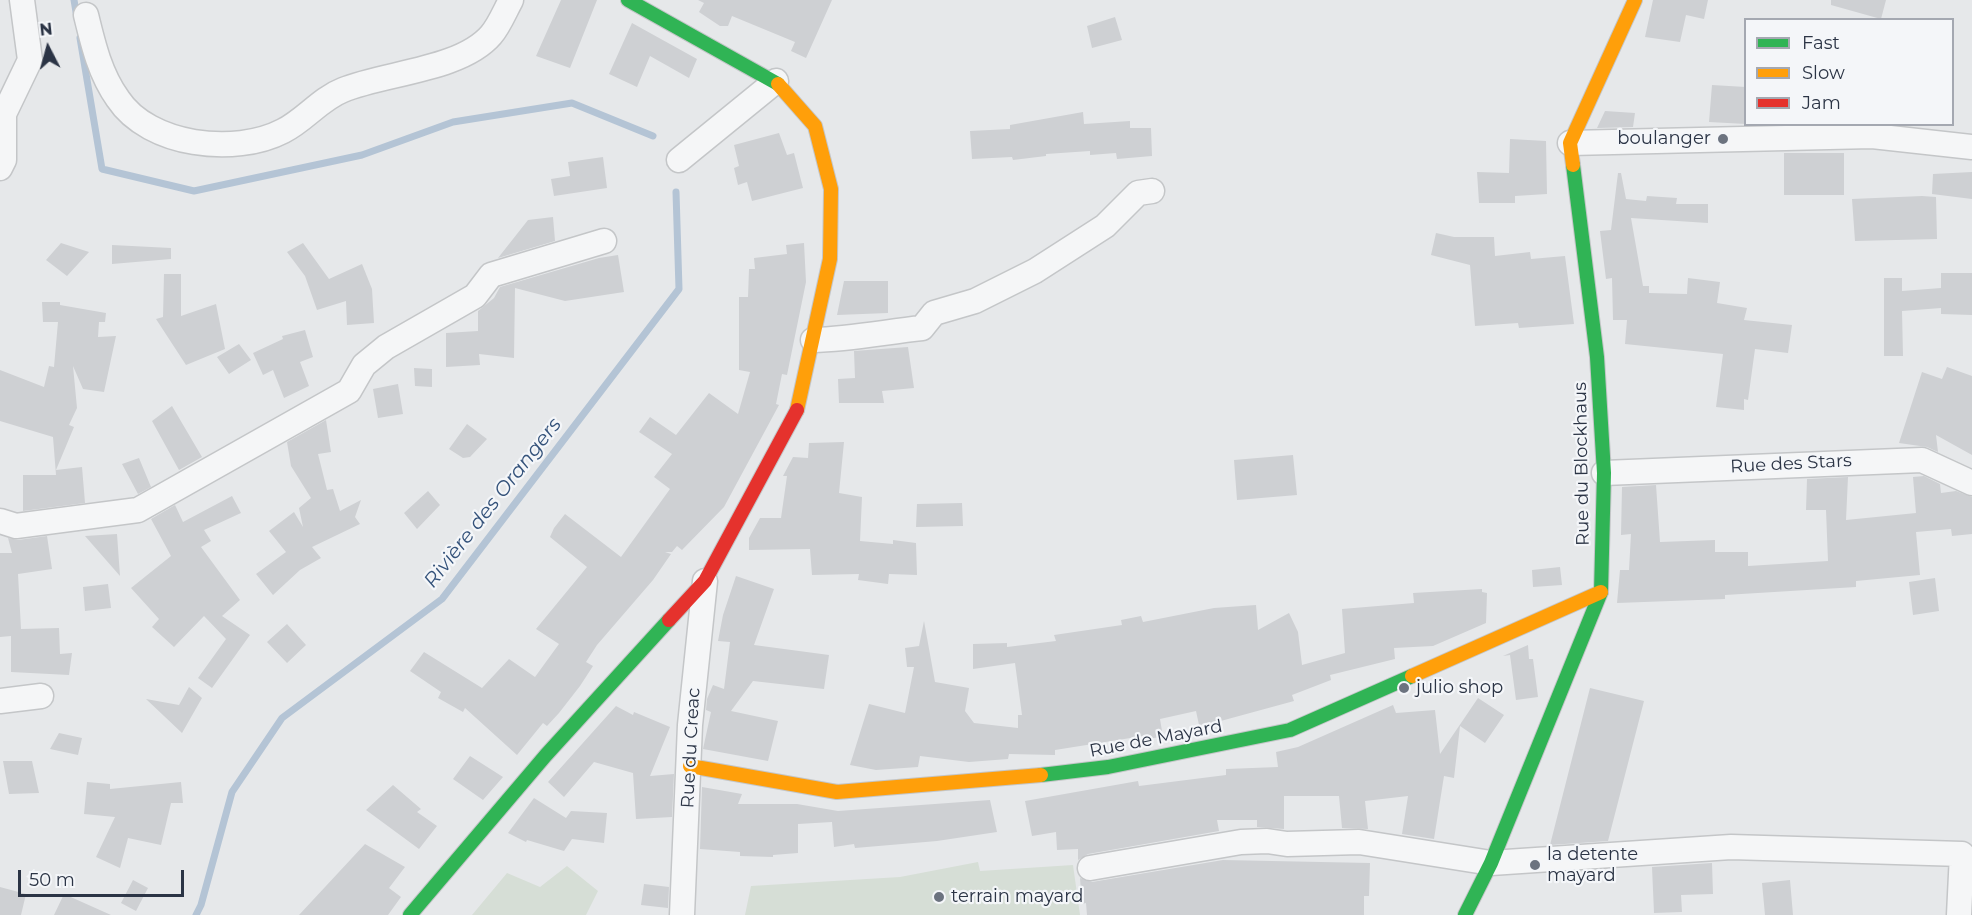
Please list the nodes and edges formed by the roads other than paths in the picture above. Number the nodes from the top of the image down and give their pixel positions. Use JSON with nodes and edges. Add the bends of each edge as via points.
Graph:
{"nodes":[{"id":1,"x":22,"y":0,"type":"edge"},
{"id":2,"x":511,"y":0,"type":"edge"},
{"id":3,"x":628,"y":0,"type":"edge"},
{"id":4,"x":1635,"y":0,"type":"edge"},
{"id":5,"x":86,"y":15,"type":"dead end"},
{"id":6,"x":776,"y":81,"type":"junction"},
{"id":7,"x":1570,"y":143,"type":"junction"},
{"id":8,"x":1972,"y":147,"type":"edge"},
{"id":9,"x":679,"y":160,"type":"dead end"},
{"id":10,"x":0,"y":168,"type":"edge"},
{"id":11,"x":1152,"y":191,"type":"dead end"},
{"id":12,"x":604,"y":241,"type":"dead end"},
{"id":13,"x":813,"y":340,"type":"junction"},
{"id":14,"x":1604,"y":473,"type":"junction"},
{"id":15,"x":1972,"y":483,"type":"edge"},
{"id":16,"x":0,"y":521,"type":"edge"},
{"id":17,"x":705,"y":581,"type":"junction"},
{"id":18,"x":1601,"y":592,"type":"junction"},
{"id":19,"x":41,"y":696,"type":"dead end"},
{"id":20,"x":0,"y":701,"type":"edge"},
{"id":21,"x":690,"y":766,"type":"junction"},
{"id":22,"x":1491,"y":863,"type":"junction"},
{"id":23,"x":1090,"y":868,"type":"dead end"},
{"id":24,"x":410,"y":915,"type":"edge"},
{"id":25,"x":682,"y":915,"type":"edge"},
{"id":26,"x":1465,"y":915,"type":"edge"},
{"id":27,"x":1959,"y":915,"type":"edge"}],
"edges":[{"from":1,"to":10,"type":"street","via":[[30,60],[3,114],[4,160]]},
{"from":2,"to":5,"type":"street","via":[[491,35],[476,49],[426,68],[342,90],[284,131],[258,141],[230,145],[206,145],[136,121],[117,99],[96,58]]},
{"from":3,"to":6,"type":"street"},
{"from":4,"to":7,"type":"street"},
{"from":6,"to":9,"type":"street"},
{"from":6,"to":13,"type":"street","via":[[814,126],[831,189],[830,259]]},
{"from":7,"to":8,"type":"street","via":[[1872,136]]},
{"from":7,"to":14,"type":"street","name":"Rue du Blockhaus","via":[[1597,357]]},
{"from":11,"to":13,"type":"street","via":[[1138,194],[1105,226],[1035,271],[975,301],[934,313],[922,328],[853,339]]},
{"from":12,"to":16,"type":"street","via":[[492,276],[474,296],[364,364],[349,391],[138,510],[16,526]]},
{"from":13,"to":17,"type":"street","via":[[799,407]]},
{"from":14,"to":15,"type":"street","name":"Rue des Stars","via":[[1922,460]]},
{"from":14,"to":18,"type":"street","name":"Rue du Blockhaus"},
{"from":17,"to":21,"type":"street","name":"Rue du Creac","via":[[690,725]]},
{"from":17,"to":24,"type":"street","via":[[546,755]]},
{"from":18,"to":21,"type":"street","name":"Rue de Mayard","via":[[1290,730],[1108,767],[837,792]]},
{"from":18,"to":22,"type":"street","name":"Rue du Blockhaus"},
{"from":19,"to":20,"type":"street"},
{"from":21,"to":25,"type":"street","name":"Rue du Creac"},
{"from":22,"to":23,"type":"street","via":[[1359,842],[1241,842]]},
{"from":22,"to":26,"type":"street","name":"Rue du Blockhaus"},
{"from":22,"to":27,"type":"street","via":[[1731,847],[1962,854]]}]}
